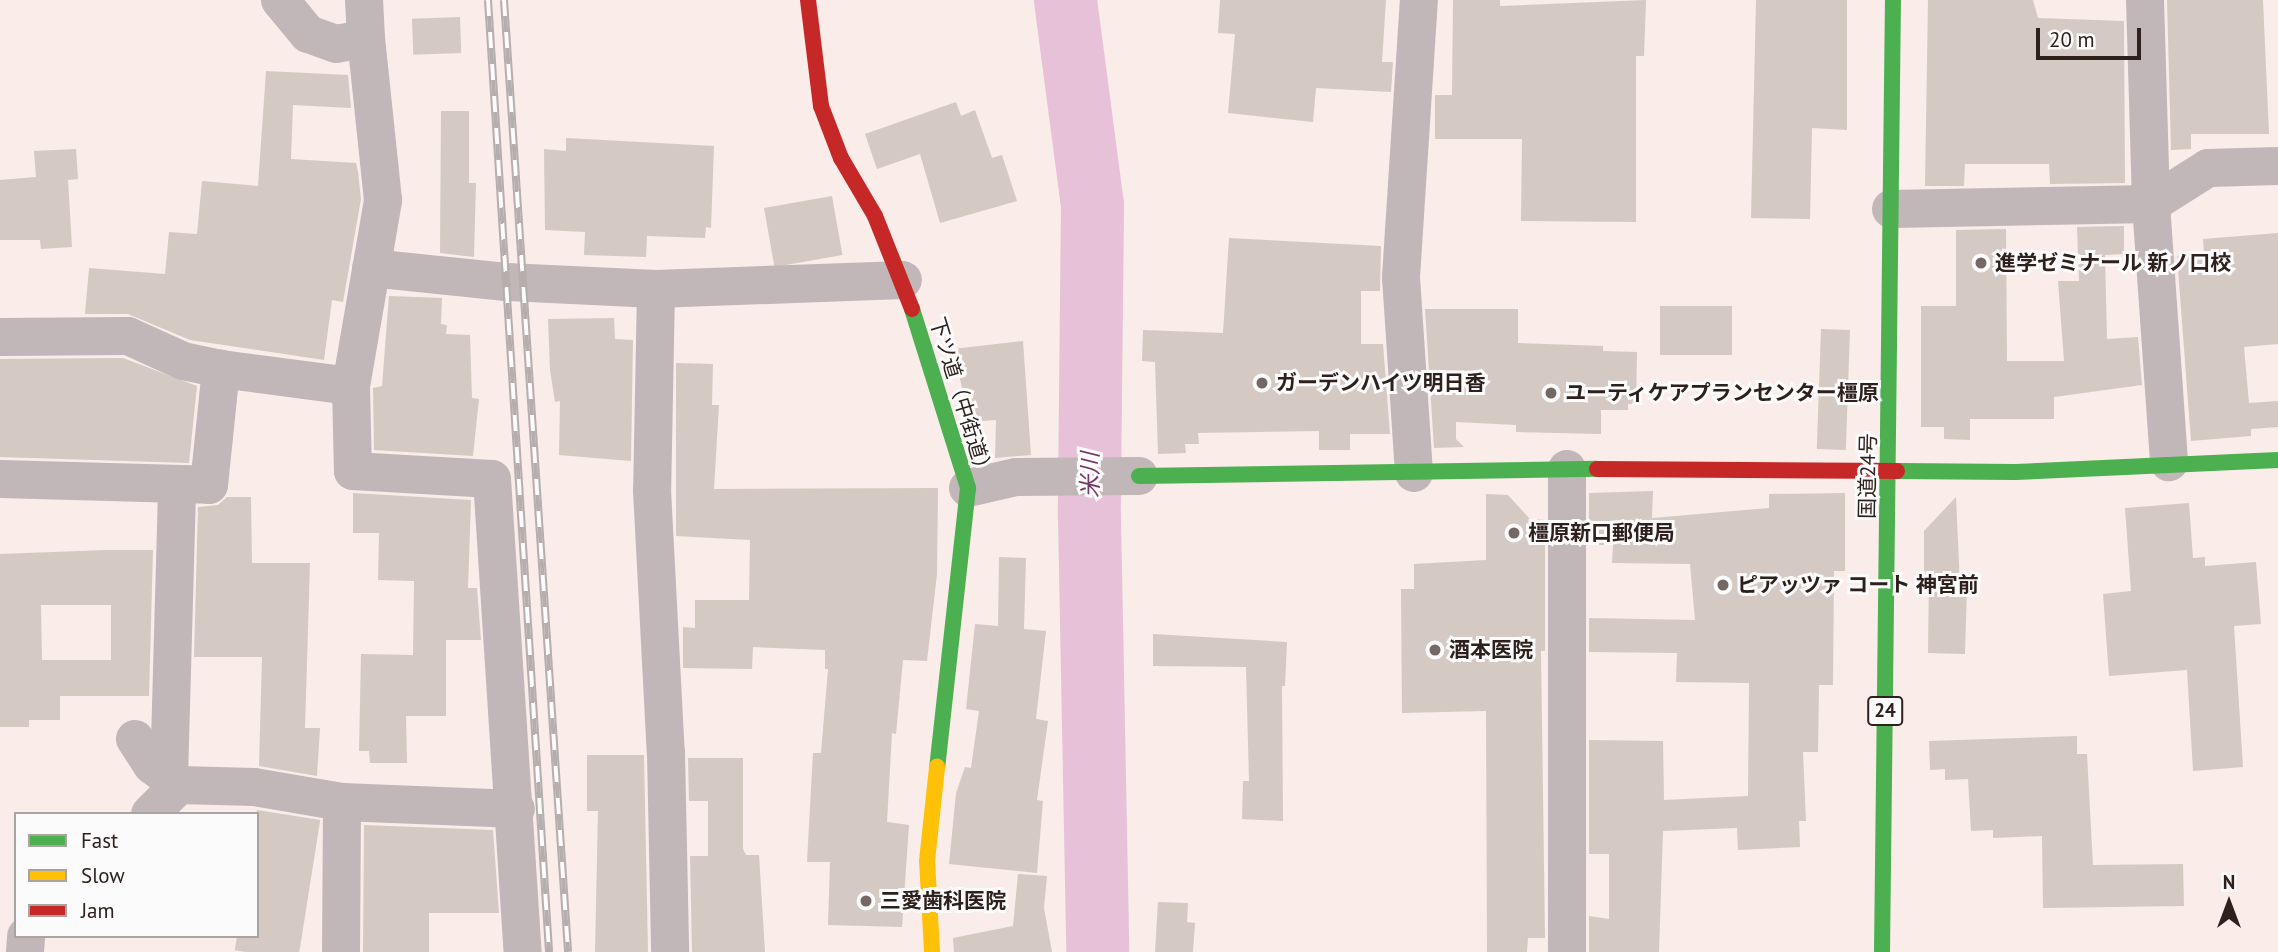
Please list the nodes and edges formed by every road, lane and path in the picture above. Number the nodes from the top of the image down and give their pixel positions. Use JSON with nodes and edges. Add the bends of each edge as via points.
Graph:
{"nodes":[{"id":1,"x":279,"y":0,"type":"edge"},
{"id":2,"x":364,"y":0,"type":"edge"},
{"id":3,"x":808,"y":0,"type":"edge"},
{"id":4,"x":1419,"y":0,"type":"edge"},
{"id":5,"x":1893,"y":0,"type":"edge"},
{"id":6,"x":2145,"y":0,"type":"edge"},
{"id":7,"x":366,"y":39,"type":"junction"},
{"id":8,"x":2278,"y":166,"type":"edge"},
{"id":9,"x":2151,"y":204,"type":"junction"},
{"id":10,"x":1891,"y":209,"type":"junction"},
{"id":11,"x":372,"y":268,"type":"junction"},
{"id":12,"x":903,"y":280,"type":"junction"},
{"id":13,"x":656,"y":289,"type":"junction"},
{"id":14,"x":0,"y":337,"type":"edge"},
{"id":15,"x":221,"y":369,"type":"junction"},
{"id":16,"x":351,"y":386,"type":"junction"},
{"id":17,"x":2278,"y":460,"type":"edge"},
{"id":18,"x":2169,"y":462,"type":"junction"},
{"id":19,"x":1567,"y":469,"type":"junction"},
{"id":20,"x":1889,"y":470,"type":"junction"},
{"id":21,"x":1414,"y":473,"type":"junction"},
{"id":22,"x":1139,"y":476,"type":"joint"},
{"id":23,"x":0,"y":479,"type":"edge"},
{"id":24,"x":177,"y":484,"type":"junction"},
{"id":25,"x":968,"y":488,"type":"junction"},
{"id":26,"x":135,"y":739,"type":"dead end"},
{"id":27,"x":174,"y":782,"type":"junction"},
{"id":28,"x":342,"y":803,"type":"junction"},
{"id":29,"x":516,"y":809,"type":"junction"},
{"id":30,"x":152,"y":812,"type":"edge"},
{"id":31,"x":341,"y":952,"type":"edge"},
{"id":32,"x":523,"y":952,"type":"edge"},
{"id":33,"x":670,"y":952,"type":"edge"},
{"id":34,"x":932,"y":952,"type":"edge"},
{"id":35,"x":1567,"y":952,"type":"edge"},
{"id":36,"x":1882,"y":952,"type":"edge"}],
"edges":[{"from":1,"to":7,"type":"street","via":[[308,34],[336,44]]},
{"from":2,"to":7,"type":"street"},
{"from":3,"to":12,"type":"main road","name":"下ツ道（中街道）","via":[[821,106],[841,158],[875,216]]},
{"from":4,"to":21,"type":"street","via":[[1401,277]]},
{"from":5,"to":10,"type":"main road","name":"国道24号","number":"24"},
{"from":6,"to":9,"type":"street"},
{"from":7,"to":11,"type":"street","via":[[383,200]]},
{"from":8,"to":9,"type":"street","via":[[2208,168]]},
{"from":9,"to":10,"type":"street"},
{"from":9,"to":18,"type":"street"},
{"from":10,"to":20,"type":"main road","name":"国道24号","number":"24"},
{"from":11,"to":13,"type":"street","via":[[506,282]]},
{"from":11,"to":16,"type":"street"},
{"from":12,"to":13,"type":"street"},
{"from":12,"to":25,"type":"main road","name":"下ツ道（中街道）"},
{"from":13,"to":33,"type":"street","via":[[652,490],[666,754]]},
{"from":14,"to":15,"type":"street","via":[[128,336],[183,361]]},
{"from":15,"to":16,"type":"street"},
{"from":15,"to":24,"type":"street","via":[[209,485]]},
{"from":16,"to":29,"type":"street","via":[[353,471],[492,479]]},
{"from":17,"to":18,"type":"main road"},
{"from":18,"to":20,"type":"main road","via":[[2015,472]]},
{"from":19,"to":20,"type":"main road"},
{"from":19,"to":21,"type":"main road"},
{"from":19,"to":35,"type":"street"},
{"from":20,"to":36,"type":"main road","name":"国道24号","number":"24"},
{"from":21,"to":22,"type":"main road"},
{"from":22,"to":25,"type":"street","via":[[1016,477]]},
{"from":23,"to":24,"type":"street"},
{"from":24,"to":27,"type":"street"},
{"from":25,"to":34,"type":"main road","name":"下ツ道（中街道）","via":[[927,861]]},
{"from":26,"to":27,"type":"street","via":[[152,765]]},
{"from":27,"to":28,"type":"street","via":[[254,787]]},
{"from":27,"to":30,"type":"street"},
{"from":28,"to":29,"type":"street"},
{"from":28,"to":31,"type":"street"},
{"from":29,"to":32,"type":"street"}]}
